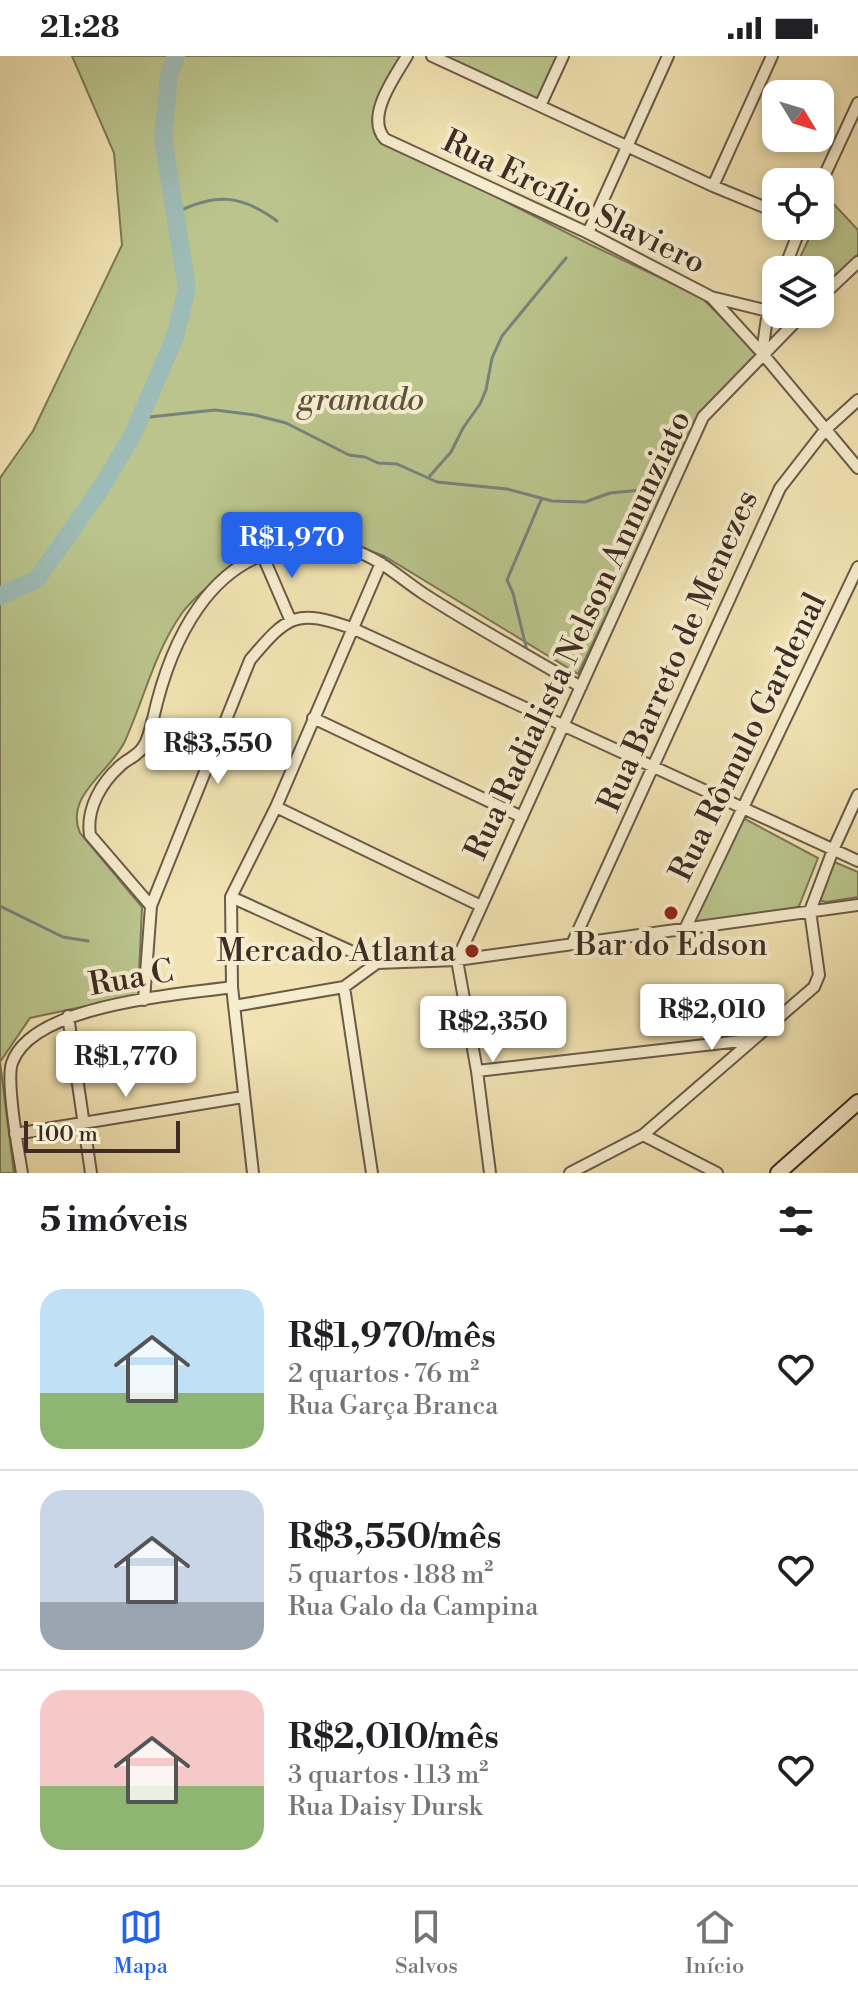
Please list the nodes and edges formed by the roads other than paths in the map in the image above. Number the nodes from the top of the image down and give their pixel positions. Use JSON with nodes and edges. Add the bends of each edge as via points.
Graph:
{"nodes":[{"id":1,"x":407,"y":56,"type":"edge"},
{"id":2,"x":432,"y":56,"type":"edge"},
{"id":3,"x":563,"y":56,"type":"edge"},
{"id":4,"x":668,"y":56,"type":"edge"},
{"id":5,"x":772,"y":56,"type":"edge"},
{"id":6,"x":858,"y":103,"type":"edge"},
{"id":7,"x":540,"y":106,"type":"junction"},
{"id":8,"x":627,"y":145,"type":"junction"},
{"id":9,"x":828,"y":168,"type":"edge"},
{"id":10,"x":713,"y":186,"type":"junction"},
{"id":11,"x":762,"y":206,"type":"edge"},
{"id":12,"x":588,"y":233,"type":"junction"},
{"id":13,"x":858,"y":262,"type":"edge"},
{"id":14,"x":834,"y":285,"type":"edge"},
{"id":15,"x":711,"y":297,"type":"junction"},
{"id":16,"x":762,"y":310,"type":"edge"},
{"id":17,"x":766,"y":328,"type":"edge"},
{"id":18,"x":788,"y":328,"type":"edge"},
{"id":19,"x":762,"y":353,"type":"junction"},
{"id":20,"x":858,"y":400,"type":"edge"},
{"id":21,"x":825,"y":430,"type":"junction"},
{"id":22,"x":858,"y":468,"type":"edge"},
{"id":23,"x":262,"y":554,"type":"junction"},
{"id":24,"x":381,"y":563,"type":"junction"},
{"id":25,"x":858,"y":567,"type":"edge"},
{"id":26,"x":290,"y":619,"type":"junction"},
{"id":27,"x":354,"y":629,"type":"junction"},
{"id":28,"x":581,"y":687,"type":"junction"},
{"id":29,"x":313,"y":718,"type":"junction"},
{"id":30,"x":562,"y":727,"type":"junction"},
{"id":31,"x":655,"y":767,"type":"junction"},
{"id":32,"x":858,"y":795,"type":"edge"},
{"id":33,"x":276,"y":807,"type":"junction"},
{"id":34,"x":743,"y":807,"type":"junction"},
{"id":35,"x":522,"y":817,"type":"junction"},
{"id":36,"x":833,"y":850,"type":"junction"},
{"id":37,"x":858,"y":861,"type":"edge"},
{"id":38,"x":231,"y":897,"type":"junction"},
{"id":39,"x":858,"y":905,"type":"edge"},
{"id":40,"x":151,"y":906,"type":"junction"},
{"id":41,"x":481,"y":906,"type":"junction"},
{"id":42,"x":810,"y":911,"type":"junction"},
{"id":43,"x":685,"y":929,"type":"junction"},
{"id":44,"x":573,"y":942,"type":"junction"},
{"id":45,"x":457,"y":960,"type":"junction"},
{"id":46,"x":377,"y":963,"type":"junction"},
{"id":47,"x":232,"y":987,"type":"junction"},
{"id":48,"x":344,"y":987,"type":"junction"},
{"id":49,"x":144,"y":1000,"type":"junction"},
{"id":50,"x":234,"y":1006,"type":"junction"},
{"id":51,"x":68,"y":1016,"type":"junction"},
{"id":52,"x":751,"y":1040,"type":"junction"},
{"id":53,"x":477,"y":1071,"type":"junction"},
{"id":54,"x":243,"y":1097,"type":"junction"},
{"id":55,"x":858,"y":1102,"type":"edge"},
{"id":56,"x":84,"y":1123,"type":"junction"},
{"id":57,"x":15,"y":1134,"type":"junction"},
{"id":58,"x":643,"y":1135,"type":"junction"},
{"id":59,"x":22,"y":1173,"type":"edge"},
{"id":60,"x":91,"y":1173,"type":"edge"},
{"id":61,"x":253,"y":1173,"type":"edge"},
{"id":62,"x":372,"y":1173,"type":"edge"},
{"id":63,"x":490,"y":1173,"type":"edge"},
{"id":64,"x":570,"y":1173,"type":"edge"},
{"id":65,"x":717,"y":1173,"type":"edge"},
{"id":66,"x":778,"y":1173,"type":"edge"}],
"edges":[{"from":1,"to":12,"type":"street","name":"Rua Ercílio Slaviero","via":[[377,113],[385,139]]},
{"from":2,"to":7,"type":"street"},
{"from":3,"to":7,"type":"street"},
{"from":4,"to":8,"type":"street"},
{"from":5,"to":10,"type":"street"},
{"from":6,"to":9,"type":"street"},
{"from":7,"to":8,"type":"street"},
{"from":8,"to":10,"type":"street"},
{"from":8,"to":12,"type":"street"},
{"from":10,"to":11,"type":"street"},
{"from":12,"to":15,"type":"street","name":"Rua Ercílio Slaviero"},
{"from":13,"to":14,"type":"street"},
{"from":15,"to":16,"type":"street"},
{"from":15,"to":19,"type":"street","name":"Rua Ercílio Slaviero"},
{"from":17,"to":19,"type":"street"},
{"from":18,"to":19,"type":"street","name":"Rua Radialista Nelson Annunziato"},
{"from":19,"to":21,"type":"street","name":"Rua Ercílio Slaviero"},
{"from":19,"to":28,"type":"street","name":"Rua Radialista Nelson Annunziato","via":[[703,417]]},
{"from":20,"to":21,"type":"street","name":"Rua Barreto de Menezes"},
{"from":21,"to":22,"type":"street","name":"Rua Ercílio Slaviero"},
{"from":21,"to":31,"type":"street","name":"Rua Barreto de Menezes","via":[[780,488]]},
{"from":23,"to":24,"type":"street","via":[[318,546],[352,550]]},
{"from":23,"to":26,"type":"street"},
{"from":23,"to":40,"type":"street","via":[[207,593],[197,607],[159,692],[144,747],[119,767],[91,807],[90,835]]},
{"from":24,"to":27,"type":"street"},
{"from":24,"to":28,"type":"street","via":[[423,594]]},
{"from":25,"to":34,"type":"street","name":"Rua Rômulo Gardenal"},
{"from":26,"to":27,"type":"street","via":[[323,618]]},
{"from":26,"to":40,"type":"street","via":[[250,660]]},
{"from":27,"to":29,"type":"street"},
{"from":27,"to":30,"type":"street"},
{"from":28,"to":30,"type":"street","name":"Rua Radialista Nelson Annunziato"},
{"from":29,"to":33,"type":"street"},
{"from":29,"to":35,"type":"street"},
{"from":30,"to":31,"type":"street"},
{"from":30,"to":35,"type":"street","name":"Rua Radialista Nelson Annunziato"},
{"from":31,"to":34,"type":"street"},
{"from":31,"to":44,"type":"street","name":"Rua Barreto de Menezes"},
{"from":32,"to":36,"type":"street"},
{"from":33,"to":38,"type":"street"},
{"from":33,"to":41,"type":"street"},
{"from":34,"to":36,"type":"street"},
{"from":34,"to":43,"type":"street","name":"Rua Rômulo Gardenal"},
{"from":35,"to":41,"type":"street","name":"Rua Radialista Nelson Annunziato"},
{"from":36,"to":37,"type":"street"},
{"from":36,"to":42,"type":"street"},
{"from":38,"to":46,"type":"street"},
{"from":38,"to":47,"type":"street"},
{"from":39,"to":42,"type":"street"},
{"from":40,"to":49,"type":"street"},
{"from":41,"to":45,"type":"street","name":"Rua Radialista Nelson Annunziato"},
{"from":42,"to":43,"type":"street"},
{"from":42,"to":52,"type":"street","via":[[819,975],[814,987]]},
{"from":43,"to":44,"type":"street"},
{"from":44,"to":45,"type":"street"},
{"from":45,"to":46,"type":"street"},
{"from":45,"to":53,"type":"street"},
{"from":46,"to":48,"type":"street"},
{"from":47,"to":49,"type":"street","name":"Rua C"},
{"from":47,"to":50,"type":"street"},
{"from":48,"to":50,"type":"street"},
{"from":48,"to":62,"type":"street"},
{"from":49,"to":51,"type":"street","name":"Rua C"},
{"from":50,"to":54,"type":"street"},
{"from":51,"to":56,"type":"street"},
{"from":51,"to":57,"type":"street","name":"Rua C","via":[[38,1032],[11,1064]]},
{"from":52,"to":53,"type":"street"},
{"from":52,"to":58,"type":"street"},
{"from":53,"to":63,"type":"street"},
{"from":54,"to":56,"type":"street"},
{"from":54,"to":61,"type":"street"},
{"from":55,"to":66,"type":"main road"},
{"from":56,"to":57,"type":"street"},
{"from":56,"to":60,"type":"street"},
{"from":57,"to":59,"type":"street"},
{"from":58,"to":64,"type":"street"},
{"from":58,"to":65,"type":"street"}]}
